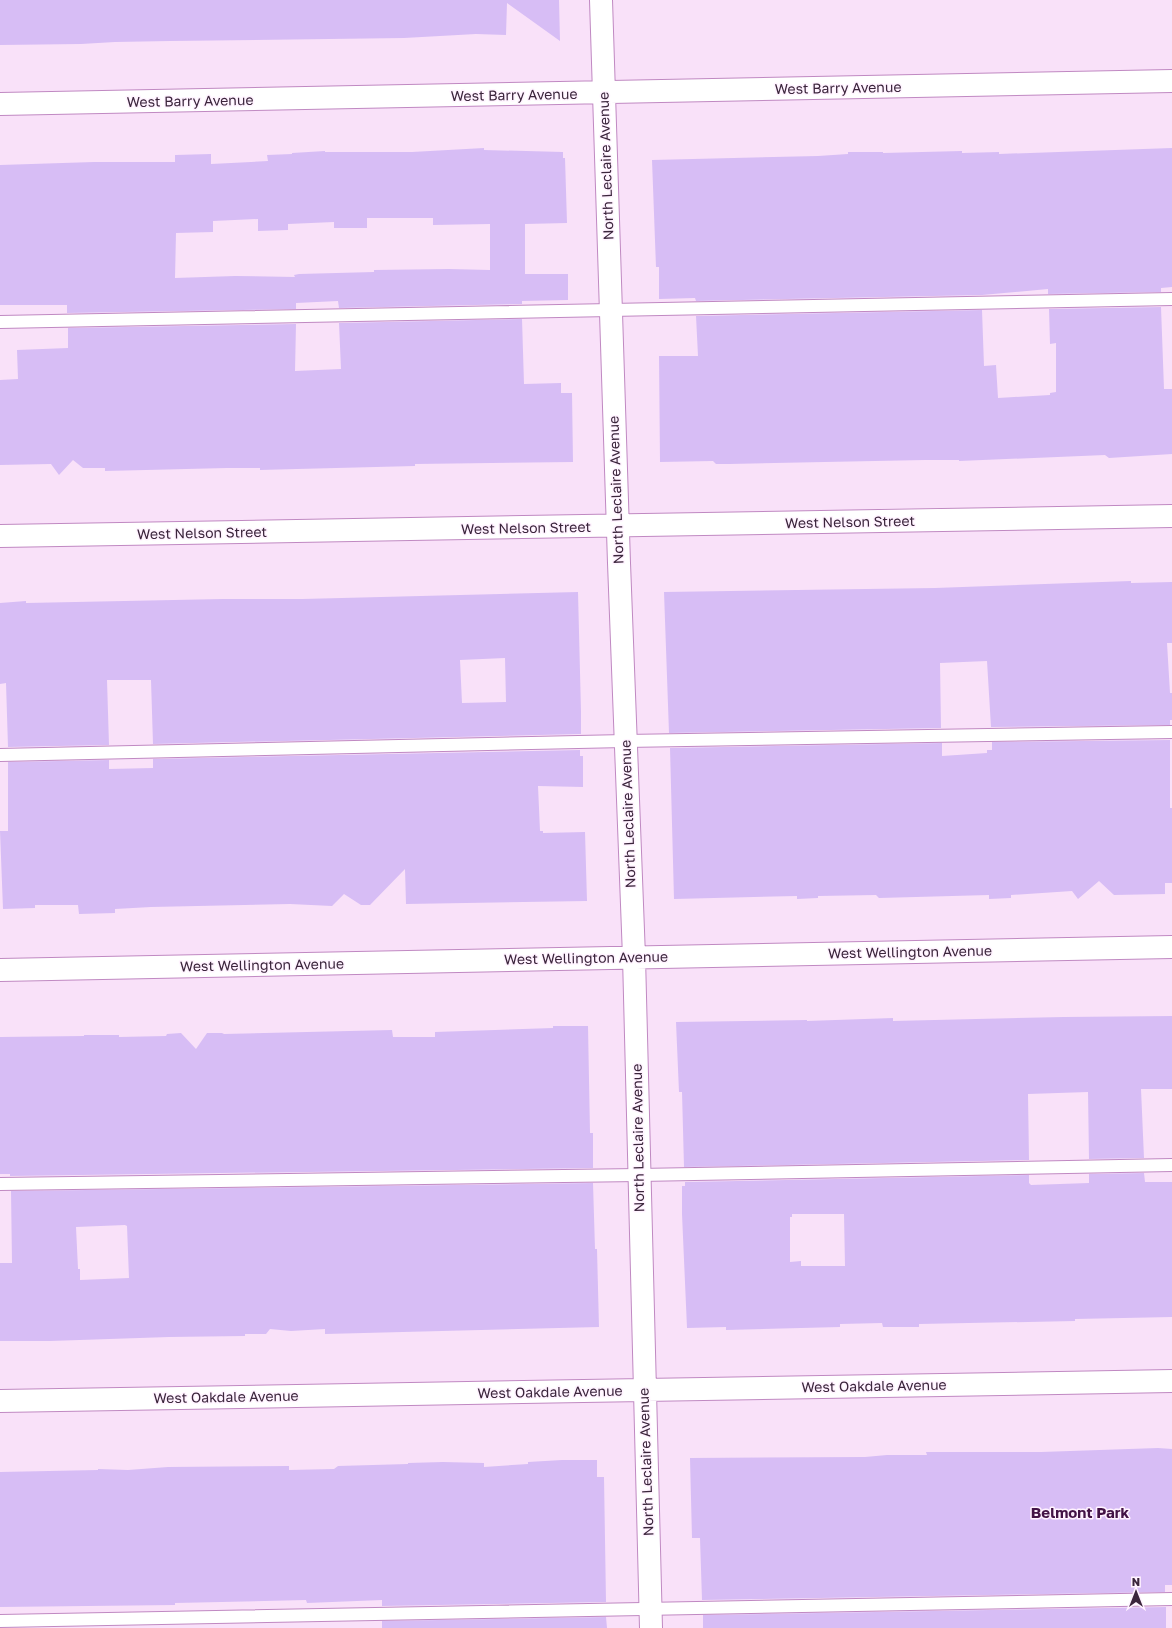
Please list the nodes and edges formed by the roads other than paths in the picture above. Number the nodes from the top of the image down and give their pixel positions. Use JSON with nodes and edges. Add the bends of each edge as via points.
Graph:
{"nodes":[{"id":1,"x":601,"y":0,"type":"edge"},
{"id":2,"x":1172,"y":81,"type":"edge"},
{"id":3,"x":604,"y":93,"type":"junction"},
{"id":4,"x":0,"y":104,"type":"edge"},
{"id":5,"x":1172,"y":299,"type":"edge"},
{"id":6,"x":611,"y":309,"type":"junction"},
{"id":7,"x":0,"y":322,"type":"edge"},
{"id":8,"x":1172,"y":516,"type":"edge"},
{"id":9,"x":618,"y":526,"type":"junction"},
{"id":10,"x":0,"y":536,"type":"edge"},
{"id":11,"x":1172,"y":732,"type":"edge"},
{"id":12,"x":625,"y":741,"type":"junction"},
{"id":13,"x":0,"y":755,"type":"edge"},
{"id":14,"x":1172,"y":948,"type":"edge"},
{"id":15,"x":634,"y":957,"type":"junction"},
{"id":16,"x":0,"y":970,"type":"edge"},
{"id":17,"x":1172,"y":1165,"type":"edge"},
{"id":18,"x":639,"y":1175,"type":"junction"},
{"id":19,"x":0,"y":1184,"type":"edge"},
{"id":20,"x":1172,"y":1381,"type":"edge"},
{"id":21,"x":644,"y":1390,"type":"junction"},
{"id":22,"x":0,"y":1401,"type":"edge"},
{"id":23,"x":1172,"y":1599,"type":"edge"},
{"id":24,"x":650,"y":1619,"type":"edge"},
{"id":25,"x":0,"y":1621,"type":"edge"}],
"edges":[{"from":1,"to":3,"type":"street","name":"North Leclaire Avenue"},
{"from":2,"to":3,"type":"street","name":"West Barry Avenue"},
{"from":3,"to":4,"type":"street","name":"West Barry Avenue"},
{"from":3,"to":6,"type":"street","name":"North Leclaire Avenue"},
{"from":5,"to":6,"type":"lane"},
{"from":6,"to":7,"type":"lane"},
{"from":6,"to":9,"type":"street","name":"North Leclaire Avenue"},
{"from":8,"to":9,"type":"street","name":"West Nelson Street"},
{"from":9,"to":10,"type":"street","name":"West Nelson Street"},
{"from":9,"to":12,"type":"street","name":"North Leclaire Avenue"},
{"from":11,"to":12,"type":"lane"},
{"from":12,"to":13,"type":"lane"},
{"from":12,"to":15,"type":"street","name":"North Leclaire Avenue"},
{"from":14,"to":15,"type":"street","name":"West Wellington Avenue"},
{"from":15,"to":16,"type":"street","name":"West Wellington Avenue"},
{"from":15,"to":18,"type":"street","name":"North Leclaire Avenue"},
{"from":17,"to":18,"type":"lane"},
{"from":18,"to":19,"type":"lane"},
{"from":18,"to":21,"type":"street","name":"North Leclaire Avenue"},
{"from":20,"to":21,"type":"street","name":"West Oakdale Avenue"},
{"from":21,"to":22,"type":"street","name":"West Oakdale Avenue"},
{"from":21,"to":24,"type":"street","name":"North Leclaire Avenue"},
{"from":23,"to":24,"type":"lane"},
{"from":24,"to":25,"type":"lane"}]}
